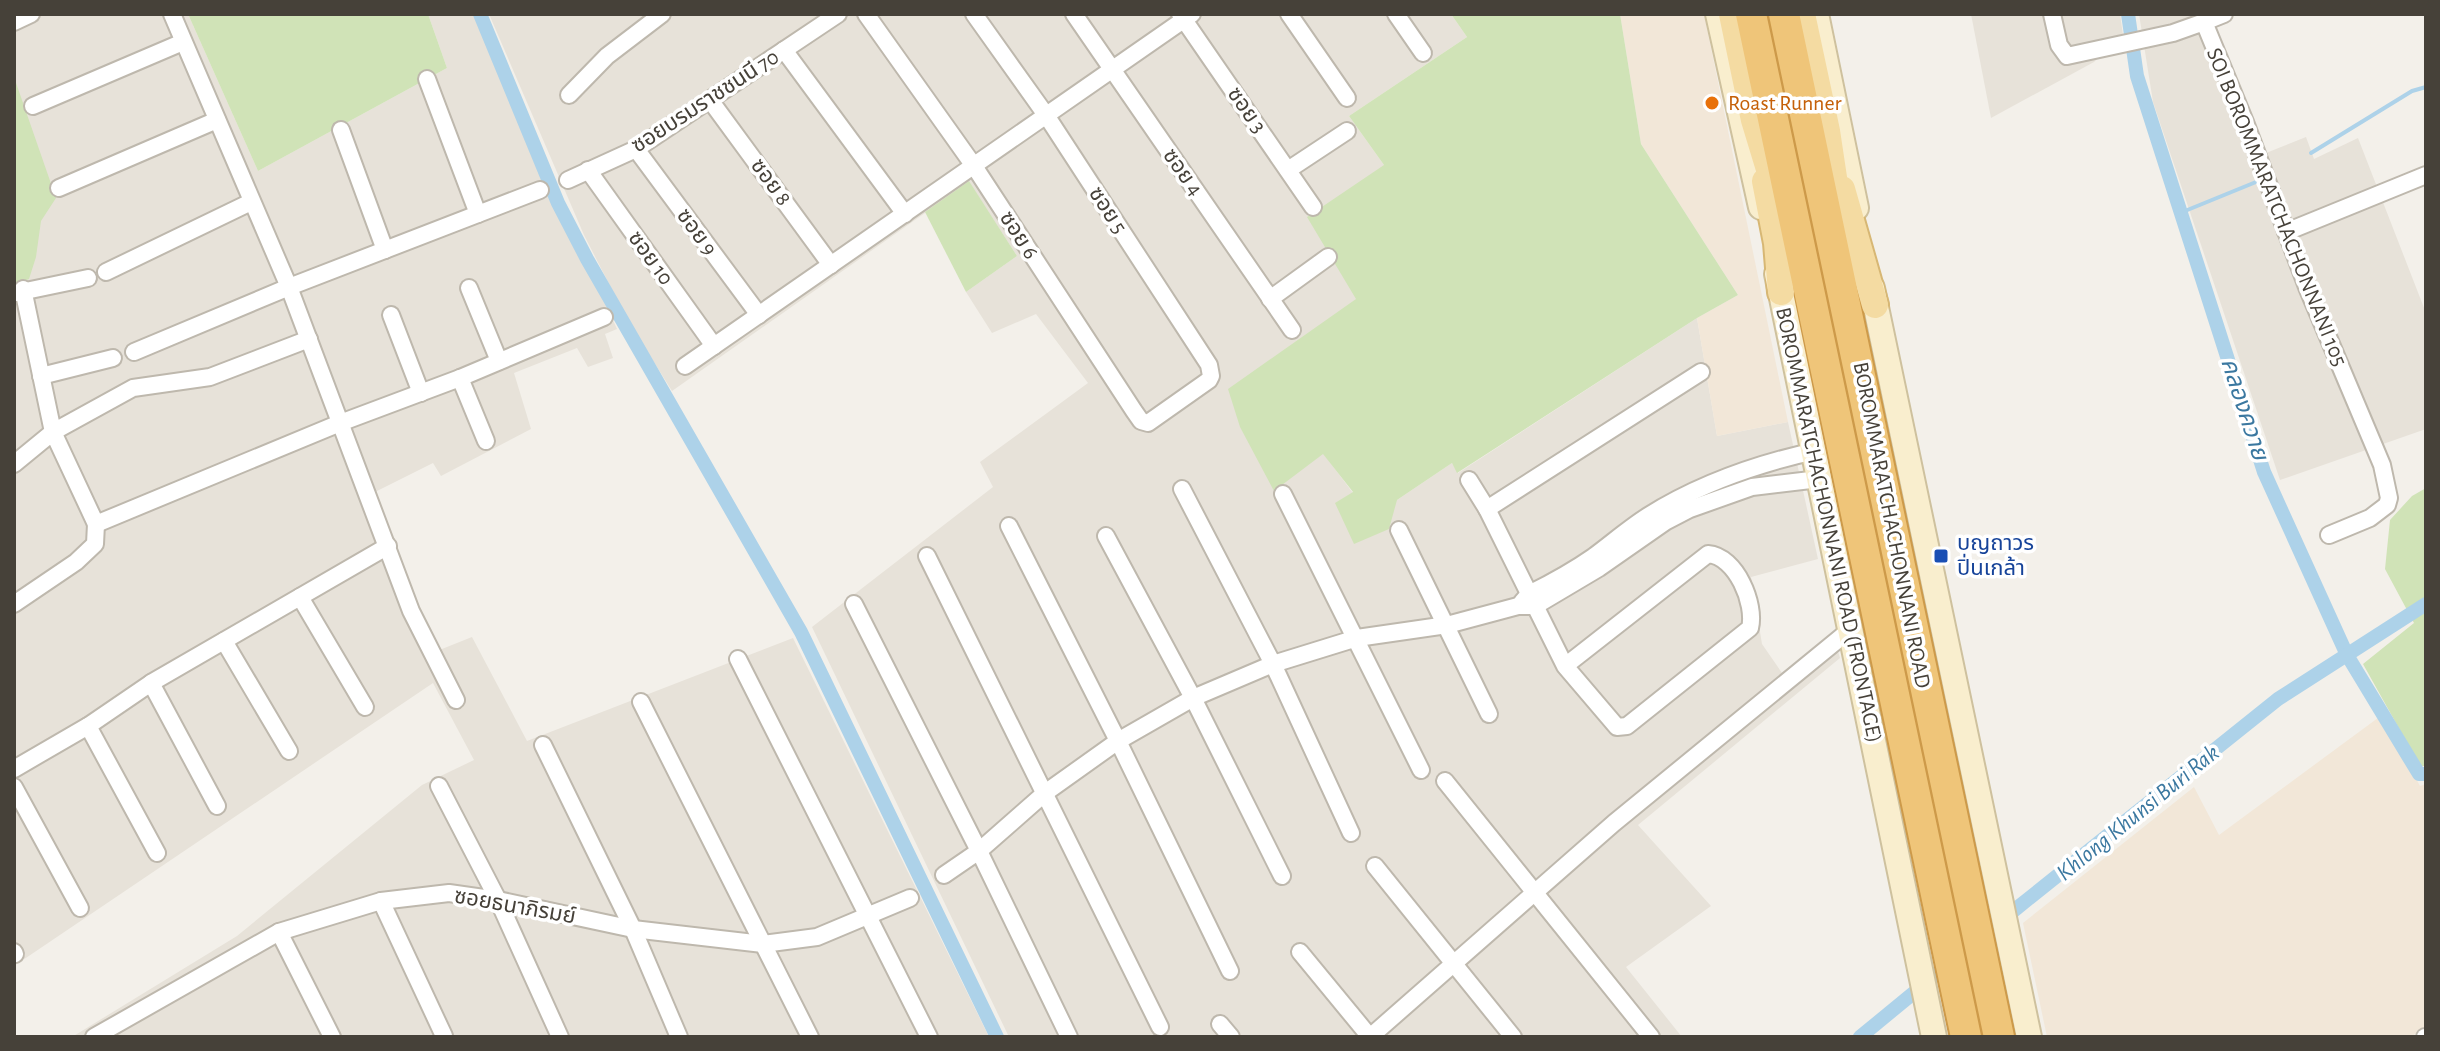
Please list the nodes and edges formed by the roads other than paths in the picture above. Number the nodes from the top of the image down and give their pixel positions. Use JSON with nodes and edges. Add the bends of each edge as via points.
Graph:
{"nodes":[{"id":1,"x":31,"y":14,"type":"edge"},
{"id":2,"x":172,"y":14,"type":"edge"},
{"id":3,"x":662,"y":14,"type":"edge"},
{"id":4,"x":838,"y":14,"type":"edge"},
{"id":5,"x":866,"y":14,"type":"edge"},
{"id":6,"x":974,"y":14,"type":"edge"},
{"id":7,"x":1074,"y":14,"type":"edge"},
{"id":8,"x":1289,"y":14,"type":"edge"},
{"id":9,"x":1396,"y":14,"type":"edge"},
{"id":10,"x":1718,"y":14,"type":"edge"},
{"id":11,"x":1732,"y":14,"type":"edge"},
{"id":12,"x":1751,"y":14,"type":"edge"},
{"id":13,"x":1784,"y":14,"type":"edge"},
{"id":14,"x":1802,"y":14,"type":"edge"},
{"id":15,"x":1816,"y":14,"type":"edge"},
{"id":16,"x":2052,"y":14,"type":"edge"},
{"id":17,"x":2224,"y":14,"type":"edge"},
{"id":18,"x":1185,"y":16,"type":"edge"},
{"id":19,"x":14,"y":22,"type":"edge"},
{"id":20,"x":2204,"y":22,"type":"junction"},
{"id":21,"x":183,"y":42,"type":"junction"},
{"id":22,"x":784,"y":50,"type":"junction"},
{"id":23,"x":1423,"y":53,"type":"dead end"},
{"id":24,"x":1112,"y":69,"type":"junction"},
{"id":25,"x":427,"y":79,"type":"dead end"},
{"id":26,"x":569,"y":95,"type":"dead end"},
{"id":27,"x":1347,"y":98,"type":"dead end"},
{"id":28,"x":710,"y":100,"type":"junction"},
{"id":29,"x":33,"y":106,"type":"dead end"},
{"id":30,"x":1046,"y":115,"type":"junction"},
{"id":31,"x":217,"y":120,"type":"junction"},
{"id":32,"x":1754,"y":120,"type":"junction"},
{"id":33,"x":341,"y":130,"type":"dead end"},
{"id":34,"x":1347,"y":131,"type":"dead end"},
{"id":35,"x":636,"y":149,"type":"junction"},
{"id":36,"x":974,"y":166,"type":"junction"},
{"id":37,"x":588,"y":170,"type":"junction"},
{"id":38,"x":1288,"y":170,"type":"junction"},
{"id":39,"x":2426,"y":175,"type":"edge"},
{"id":40,"x":568,"y":180,"type":"dead end"},
{"id":41,"x":59,"y":188,"type":"dead end"},
{"id":42,"x":540,"y":190,"type":"dead end"},
{"id":43,"x":251,"y":202,"type":"junction"},
{"id":44,"x":1313,"y":207,"type":"dead end"},
{"id":45,"x":478,"y":214,"type":"junction"},
{"id":46,"x":905,"y":214,"type":"junction"},
{"id":47,"x":2286,"y":232,"type":"junction"},
{"id":48,"x":385,"y":250,"type":"junction"},
{"id":49,"x":1328,"y":257,"type":"dead end"},
{"id":50,"x":831,"y":265,"type":"junction"},
{"id":51,"x":106,"y":272,"type":"dead end"},
{"id":52,"x":88,"y":278,"type":"dead end"},
{"id":53,"x":289,"y":287,"type":"junction"},
{"id":54,"x":469,"y":288,"type":"dead end"},
{"id":55,"x":19,"y":291,"type":"edge"},
{"id":56,"x":1781,"y":292,"type":"junction"},
{"id":57,"x":1270,"y":299,"type":"junction"},
{"id":58,"x":1862,"y":311,"type":"junction"},
{"id":59,"x":391,"y":315,"type":"dead end"},
{"id":60,"x":759,"y":315,"type":"junction"},
{"id":61,"x":604,"y":317,"type":"dead end"},
{"id":62,"x":1814,"y":317,"type":"junction"},
{"id":63,"x":1292,"y":330,"type":"dead end"},
{"id":64,"x":309,"y":339,"type":"junction"},
{"id":65,"x":714,"y":346,"type":"junction"},
{"id":66,"x":134,"y":352,"type":"dead end"},
{"id":67,"x":113,"y":358,"type":"dead end"},
{"id":68,"x":499,"y":361,"type":"junction"},
{"id":69,"x":685,"y":366,"type":"dead end"},
{"id":70,"x":1701,"y":372,"type":"dead end"},
{"id":71,"x":41,"y":376,"type":"junction"},
{"id":72,"x":460,"y":378,"type":"junction"},
{"id":73,"x":421,"y":393,"type":"junction"},
{"id":74,"x":1179,"y":401,"type":"joint"},
{"id":75,"x":340,"y":423,"type":"junction"},
{"id":76,"x":53,"y":432,"type":"junction"},
{"id":77,"x":486,"y":441,"type":"dead end"},
{"id":78,"x":1815,"y":451,"type":"junction"},
{"id":79,"x":1766,"y":462,"type":"junction"},
{"id":80,"x":14,"y":464,"type":"edge"},
{"id":81,"x":1819,"y":479,"type":"junction"},
{"id":82,"x":1469,"y":480,"type":"dead end"},
{"id":83,"x":1770,"y":484,"type":"junction"},
{"id":84,"x":1182,"y":489,"type":"dead end"},
{"id":85,"x":1283,"y":494,"type":"dead end"},
{"id":86,"x":1487,"y":509,"type":"junction"},
{"id":87,"x":96,"y":524,"type":"junction"},
{"id":88,"x":1009,"y":526,"type":"dead end"},
{"id":89,"x":1399,"y":530,"type":"dead end"},
{"id":90,"x":2329,"y":535,"type":"dead end"},
{"id":91,"x":1106,"y":536,"type":"dead end"},
{"id":92,"x":388,"y":546,"type":"junction"},
{"id":93,"x":927,"y":556,"type":"dead end"},
{"id":94,"x":300,"y":597,"type":"junction"},
{"id":95,"x":1528,"y":602,"type":"junction"},
{"id":96,"x":14,"y":604,"type":"edge"},
{"id":97,"x":854,"y":604,"type":"dead end"},
{"id":98,"x":1447,"y":625,"type":"junction"},
{"id":99,"x":1851,"y":629,"type":"junction"},
{"id":100,"x":1357,"y":638,"type":"junction"},
{"id":101,"x":224,"y":641,"type":"junction"},
{"id":102,"x":738,"y":659,"type":"dead end"},
{"id":103,"x":1273,"y":664,"type":"junction"},
{"id":104,"x":1565,"y":666,"type":"junction"},
{"id":105,"x":151,"y":683,"type":"junction"},
{"id":106,"x":1193,"y":698,"type":"junction"},
{"id":107,"x":456,"y":700,"type":"dead end"},
{"id":108,"x":641,"y":702,"type":"dead end"},
{"id":109,"x":365,"y":707,"type":"dead end"},
{"id":110,"x":1489,"y":714,"type":"dead end"},
{"id":111,"x":88,"y":726,"type":"junction"},
{"id":112,"x":1118,"y":741,"type":"junction"},
{"id":113,"x":543,"y":745,"type":"dead end"},
{"id":114,"x":289,"y":751,"type":"dead end"},
{"id":115,"x":14,"y":769,"type":"edge"},
{"id":116,"x":1421,"y":770,"type":"dead end"},
{"id":117,"x":1445,"y":781,"type":"dead end"},
{"id":118,"x":439,"y":786,"type":"dead end"},
{"id":119,"x":14,"y":787,"type":"edge"},
{"id":120,"x":1045,"y":793,"type":"junction"},
{"id":121,"x":217,"y":806,"type":"dead end"},
{"id":122,"x":1351,"y":833,"type":"dead end"},
{"id":123,"x":979,"y":851,"type":"junction"},
{"id":124,"x":157,"y":853,"type":"dead end"},
{"id":125,"x":1375,"y":866,"type":"dead end"},
{"id":126,"x":944,"y":875,"type":"dead end"},
{"id":127,"x":1282,"y":876,"type":"dead end"},
{"id":128,"x":1534,"y":892,"type":"junction"},
{"id":129,"x":910,"y":898,"type":"dead end"},
{"id":130,"x":498,"y":900,"type":"junction"},
{"id":131,"x":381,"y":901,"type":"junction"},
{"id":132,"x":80,"y":908,"type":"dead end"},
{"id":133,"x":869,"y":914,"type":"junction"},
{"id":134,"x":633,"y":929,"type":"junction"},
{"id":135,"x":279,"y":932,"type":"junction"},
{"id":136,"x":763,"y":944,"type":"junction"},
{"id":137,"x":1300,"y":952,"type":"dead end"},
{"id":138,"x":1454,"y":963,"type":"junction"},
{"id":139,"x":1230,"y":971,"type":"dead end"},
{"id":140,"x":1160,"y":1027,"type":"dead end"},
{"id":141,"x":444,"y":1036,"type":"edge"},
{"id":142,"x":94,"y":1037,"type":"edge"},
{"id":143,"x":332,"y":1037,"type":"edge"},
{"id":144,"x":560,"y":1037,"type":"edge"},
{"id":145,"x":679,"y":1037,"type":"edge"},
{"id":146,"x":810,"y":1037,"type":"edge"},
{"id":147,"x":929,"y":1037,"type":"edge"},
{"id":148,"x":1069,"y":1037,"type":"edge"},
{"id":149,"x":1370,"y":1037,"type":"edge"},
{"id":150,"x":1513,"y":1037,"type":"edge"},
{"id":151,"x":1651,"y":1037,"type":"edge"},
{"id":152,"x":1934,"y":1037,"type":"edge"},
{"id":153,"x":1966,"y":1037,"type":"edge"},
{"id":154,"x":1999,"y":1037,"type":"edge"},
{"id":155,"x":2029,"y":1037,"type":"edge"}],
"edges":[{"from":1,"to":19,"type":"street"},
{"from":2,"to":21,"type":"street"},
{"from":3,"to":26,"type":"street","via":[[607,56]]},
{"from":4,"to":22,"type":"street","name":"ซอยบรมราชชนนี 70"},
{"from":5,"to":36,"type":"street","name":"ซอย 6"},
{"from":6,"to":30,"type":"street","name":"ซอย 5"},
{"from":7,"to":24,"type":"street","name":"ซอย 4"},
{"from":8,"to":27,"type":"street"},
{"from":9,"to":23,"type":"street"},
{"from":10,"to":56,"type":"main road","name":"BOROMMARATCHACHONNANI ROAD (FRONTAGE)"},
{"from":11,"to":32,"type":"main road"},
{"from":12,"to":62,"type":"highway","name":"BOROMMARATCHACHONNANI ROAD"},
{"from":13,"to":58,"type":"highway","name":"BOROMMARATCHACHONNANI ROAD"},
{"from":14,"to":58,"type":"main road","via":[[1846,255]]},
{"from":15,"to":58,"type":"main road"},
{"from":16,"to":20,"type":"street","name":"SOI BOROMMARATCHACHONNANI 105","via":[[2067,56]]},
{"from":17,"to":20,"type":"street"},
{"from":18,"to":24,"type":"street"},
{"from":18,"to":38,"type":"street","name":"ซอย 3"},
{"from":20,"to":47,"type":"street","name":"SOI BOROMMARATCHACHONNANI 105"},
{"from":21,"to":29,"type":"street"},
{"from":21,"to":31,"type":"street"},
{"from":22,"to":28,"type":"street","name":"ซอยบรมราชชนนี 70"},
{"from":22,"to":46,"type":"street"},
{"from":24,"to":30,"type":"street"},
{"from":24,"to":57,"type":"street","name":"ซอย 4"},
{"from":25,"to":45,"type":"street"},
{"from":28,"to":35,"type":"street","name":"ซอยบรมราชชนนี 70"},
{"from":28,"to":50,"type":"street","name":"ซอย 8"},
{"from":30,"to":36,"type":"street"},
{"from":30,"to":74,"type":"street","name":"ซอย 5","via":[[1209,365],[1209,380]]},
{"from":31,"to":41,"type":"street"},
{"from":31,"to":43,"type":"street"},
{"from":32,"to":56,"type":"main road"},
{"from":32,"to":62,"type":"main road"},
{"from":33,"to":48,"type":"street"},
{"from":34,"to":38,"type":"street"},
{"from":35,"to":37,"type":"street","name":"ซอยบรมราชชนนี 70"},
{"from":35,"to":60,"type":"street","name":"ซอย 9"},
{"from":36,"to":46,"type":"street"},
{"from":36,"to":74,"type":"street","name":"ซอย 6","via":[[1141,421],[1148,423]]},
{"from":37,"to":40,"type":"street","name":"ซอยบรมราชชนนี 70"},
{"from":37,"to":65,"type":"street","name":"ซอย 10"},
{"from":38,"to":44,"type":"street","name":"ซอย 3"},
{"from":39,"to":47,"type":"street"},
{"from":42,"to":45,"type":"street"},
{"from":43,"to":51,"type":"street"},
{"from":43,"to":53,"type":"street"},
{"from":45,"to":48,"type":"street"},
{"from":46,"to":50,"type":"street"},
{"from":47,"to":90,"type":"street","name":"SOI BOROMMARATCHACHONNANI 105","via":[[2382,465],[2389,498],[2370,518]]},
{"from":48,"to":53,"type":"street"},
{"from":49,"to":57,"type":"street"},
{"from":50,"to":60,"type":"street"},
{"from":52,"to":55,"type":"street"},
{"from":53,"to":64,"type":"street"},
{"from":53,"to":66,"type":"street"},
{"from":54,"to":68,"type":"street"},
{"from":55,"to":71,"type":"street"},
{"from":56,"to":78,"type":"main road","name":"BOROMMARATCHACHONNANI ROAD (FRONTAGE)"},
{"from":57,"to":63,"type":"street","name":"ซอย 4"},
{"from":58,"to":154,"type":"highway","name":"BOROMMARATCHACHONNANI ROAD"},
{"from":58,"to":155,"type":"main road"},
{"from":59,"to":73,"type":"street"},
{"from":60,"to":65,"type":"street"},
{"from":61,"to":68,"type":"street"},
{"from":62,"to":153,"type":"highway","name":"BOROMMARATCHACHONNANI ROAD"},
{"from":64,"to":75,"type":"street"},
{"from":64,"to":76,"type":"street","via":[[210,377],[133,388]]},
{"from":65,"to":69,"type":"street"},
{"from":67,"to":71,"type":"street"},
{"from":68,"to":72,"type":"street"},
{"from":70,"to":86,"type":"street"},
{"from":71,"to":76,"type":"street"},
{"from":72,"to":73,"type":"street"},
{"from":72,"to":77,"type":"street"},
{"from":73,"to":75,"type":"street"},
{"from":75,"to":87,"type":"street"},
{"from":75,"to":92,"type":"street"},
{"from":76,"to":80,"type":"street"},
{"from":76,"to":87,"type":"street"},
{"from":78,"to":79,"type":"street"},
{"from":78,"to":81,"type":"main road","name":"BOROMMARATCHACHONNANI ROAD (FRONTAGE)"},
{"from":79,"to":83,"type":"street"},
{"from":79,"to":95,"type":"street","via":[[1645,517]]},
{"from":81,"to":83,"type":"street"},
{"from":81,"to":99,"type":"main road","name":"BOROMMARATCHACHONNANI ROAD (FRONTAGE)"},
{"from":82,"to":86,"type":"street"},
{"from":83,"to":95,"type":"street","via":[[1729,493],[1665,522],[1599,568]]},
{"from":84,"to":103,"type":"street"},
{"from":85,"to":100,"type":"street"},
{"from":86,"to":95,"type":"street"},
{"from":87,"to":96,"type":"street","via":[[95,544]]},
{"from":88,"to":112,"type":"street"},
{"from":89,"to":98,"type":"street"},
{"from":91,"to":106,"type":"street"},
{"from":92,"to":94,"type":"street"},
{"from":92,"to":107,"type":"street","via":[[411,611]]},
{"from":93,"to":120,"type":"street"},
{"from":94,"to":101,"type":"street"},
{"from":94,"to":109,"type":"street"},
{"from":95,"to":98,"type":"street"},
{"from":95,"to":104,"type":"street"},
{"from":97,"to":123,"type":"street"},
{"from":98,"to":100,"type":"street"},
{"from":98,"to":110,"type":"street"},
{"from":99,"to":128,"type":"street"},
{"from":99,"to":152,"type":"main road","name":"BOROMMARATCHACHONNANI ROAD (FRONTAGE)"},
{"from":100,"to":103,"type":"street"},
{"from":100,"to":116,"type":"street"},
{"from":101,"to":105,"type":"street"},
{"from":101,"to":114,"type":"street"},
{"from":102,"to":133,"type":"street"},
{"from":103,"to":106,"type":"street"},
{"from":103,"to":122,"type":"street"},
{"from":104,"to":104,"type":"street","via":[[1708,554],[1738,573],[1750,628],[1627,726],[1612,724]]},
{"from":105,"to":111,"type":"street"},
{"from":105,"to":121,"type":"street"},
{"from":106,"to":112,"type":"street"},
{"from":106,"to":127,"type":"street"},
{"from":108,"to":136,"type":"street"},
{"from":111,"to":115,"type":"street"},
{"from":111,"to":124,"type":"street"},
{"from":112,"to":120,"type":"street"},
{"from":112,"to":139,"type":"street"},
{"from":113,"to":134,"type":"street"},
{"from":117,"to":128,"type":"street"},
{"from":118,"to":130,"type":"street"},
{"from":119,"to":132,"type":"street"},
{"from":120,"to":123,"type":"street"},
{"from":120,"to":140,"type":"street"},
{"from":123,"to":126,"type":"street"},
{"from":123,"to":148,"type":"street"},
{"from":125,"to":138,"type":"street"},
{"from":128,"to":138,"type":"street"},
{"from":128,"to":151,"type":"street"},
{"from":129,"to":133,"type":"street","name":"ซอยธนาภิรมย์"},
{"from":130,"to":131,"type":"street","name":"ซอยธนาภิรมย์","via":[[449,893]]},
{"from":130,"to":134,"type":"street","name":"ซอยธนาภิรมย์"},
{"from":130,"to":144,"type":"street"},
{"from":131,"to":135,"type":"street","name":"ซอยธนาภิรมย์"},
{"from":131,"to":141,"type":"street"},
{"from":133,"to":136,"type":"street","name":"ซอยธนาภิรมย์","via":[[817,937]]},
{"from":133,"to":147,"type":"street"},
{"from":134,"to":136,"type":"street","name":"ซอยธนาภิรมย์"},
{"from":134,"to":145,"type":"street"},
{"from":135,"to":142,"type":"street","name":"ซอยธนาภิรมย์"},
{"from":135,"to":143,"type":"street"},
{"from":136,"to":146,"type":"street"},
{"from":137,"to":149,"type":"street"},
{"from":138,"to":149,"type":"street"},
{"from":138,"to":150,"type":"street"}]}
